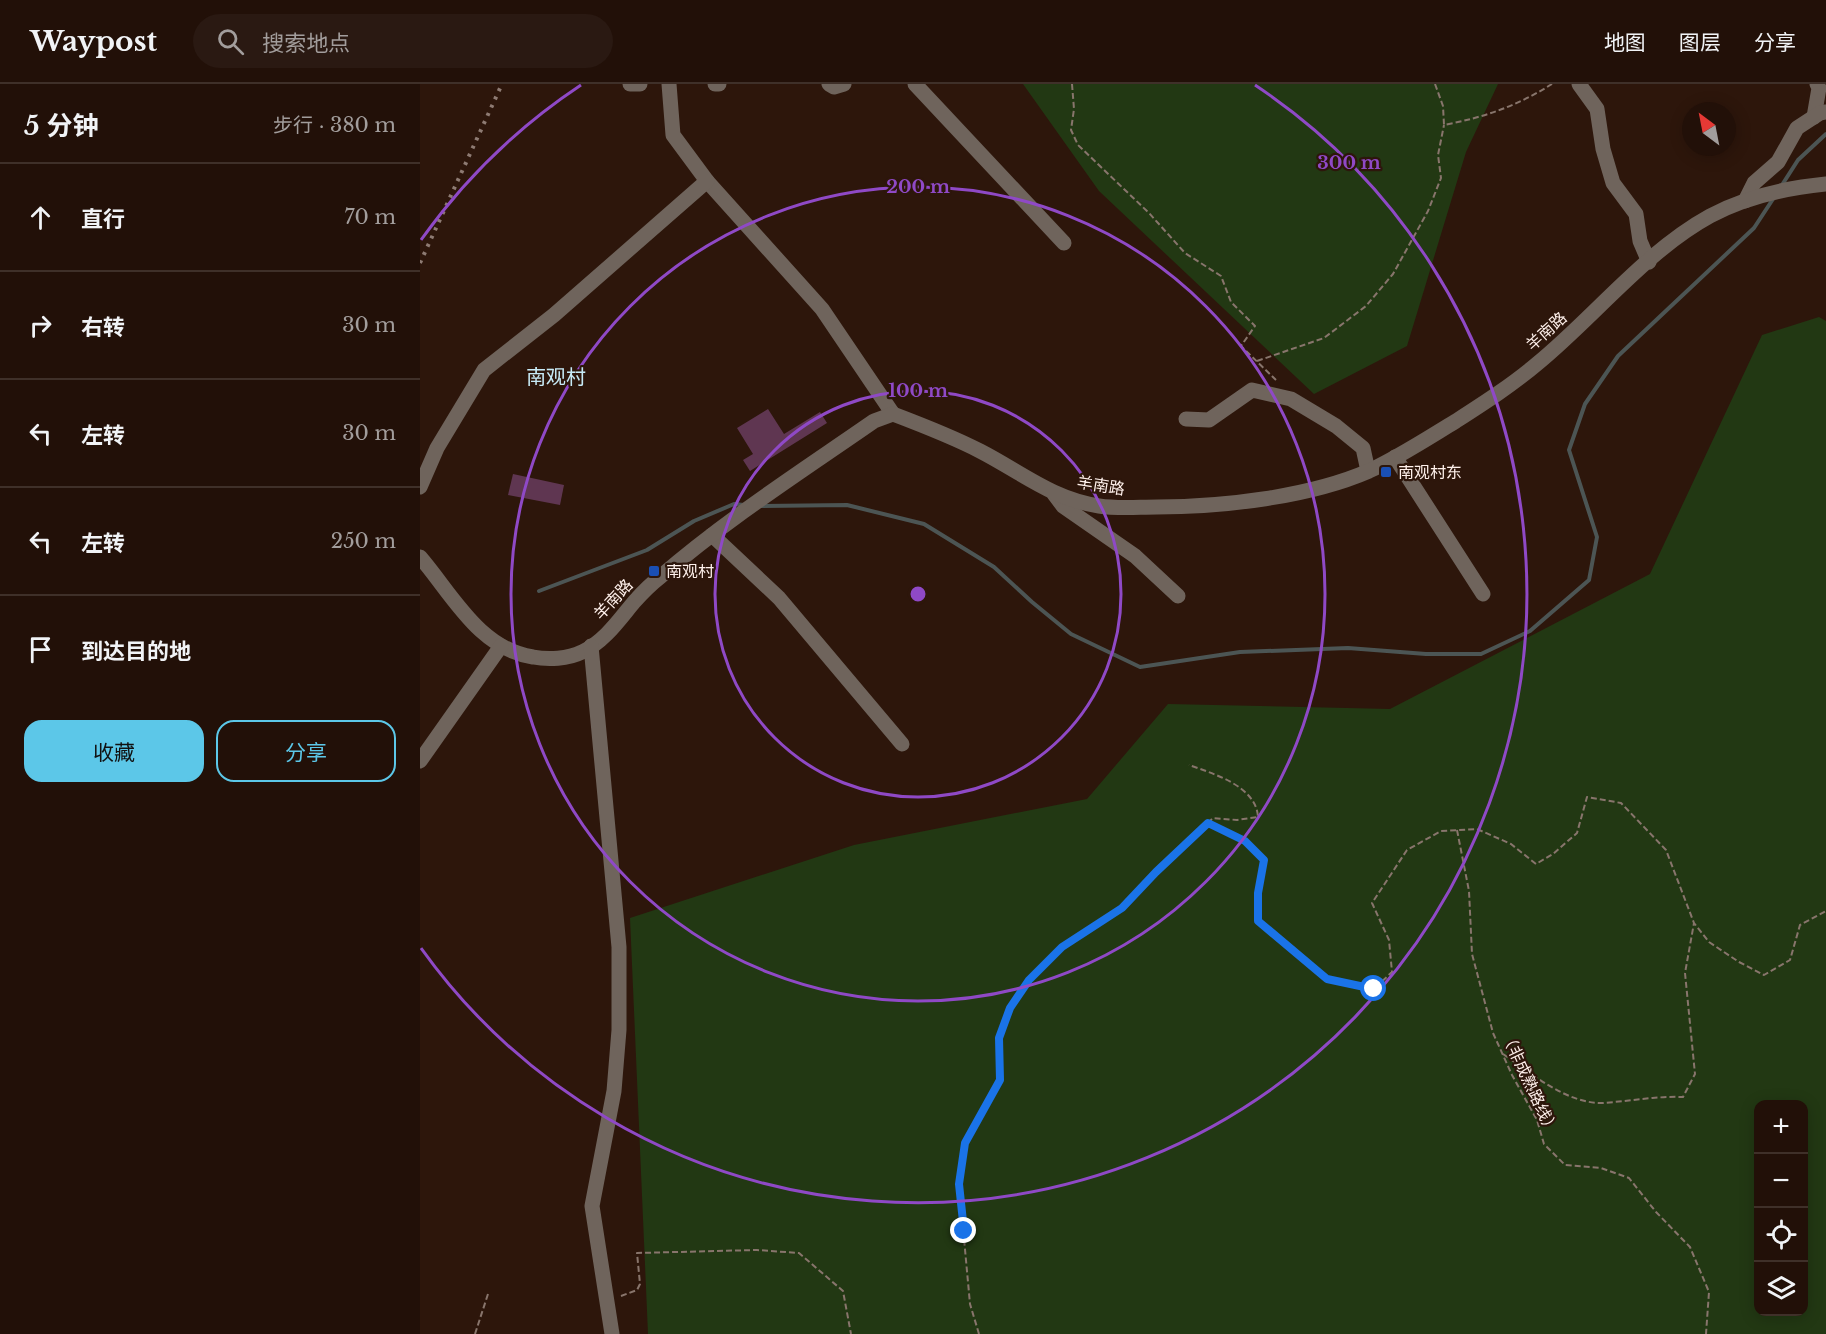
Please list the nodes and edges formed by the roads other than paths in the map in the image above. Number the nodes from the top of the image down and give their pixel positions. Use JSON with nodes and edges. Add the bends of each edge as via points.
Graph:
{"nodes":[{"id":1,"x":630,"y":84,"type":"edge"},
{"id":2,"x":640,"y":84,"type":"edge"},
{"id":3,"x":669,"y":84,"type":"edge"},
{"id":4,"x":829,"y":84,"type":"edge"},
{"id":5,"x":844,"y":84,"type":"edge"},
{"id":6,"x":915,"y":84,"type":"edge"},
{"id":7,"x":1579,"y":84,"type":"edge"},
{"id":8,"x":1816,"y":84,"type":"edge"},
{"id":9,"x":1820,"y":115,"type":"edge"},
{"id":10,"x":707,"y":181,"type":"junction"},
{"id":11,"x":1826,"y":184,"type":"edge"},
{"id":12,"x":1748,"y":200,"type":"junction"},
{"id":13,"x":1064,"y":243,"type":"dead end"},
{"id":14,"x":1649,"y":262,"type":"junction"},
{"id":15,"x":893,"y":414,"type":"junction"},
{"id":16,"x":1186,"y":419,"type":"dead end"},
{"id":17,"x":1395,"y":457,"type":"junction"},
{"id":18,"x":1368,"y":471,"type":"junction"},
{"id":19,"x":420,"y":487,"type":"edge"},
{"id":20,"x":1054,"y":494,"type":"junction"},
{"id":21,"x":712,"y":535,"type":"junction"},
{"id":22,"x":420,"y":557,"type":"edge"},
{"id":23,"x":1483,"y":594,"type":"dead end"},
{"id":24,"x":1178,"y":596,"type":"dead end"},
{"id":25,"x":501,"y":646,"type":"junction"},
{"id":26,"x":591,"y":646,"type":"junction"},
{"id":27,"x":902,"y":744,"type":"dead end"},
{"id":28,"x":420,"y":761,"type":"edge"},
{"id":29,"x":612,"y":1334,"type":"edge"}],
"edges":[{"from":1,"to":2,"type":"street"},
{"from":3,"to":10,"type":"street","via":[[673,135]]},
{"from":4,"to":5,"type":"street"},
{"from":6,"to":13,"type":"street"},
{"from":7,"to":14,"type":"street","via":[[1597,109],[1603,149],[1614,183],[1636,214],[1640,242]]},
{"from":8,"to":9,"type":"street"},
{"from":9,"to":12,"type":"street","via":[[1797,128],[1778,162],[1754,183]]},
{"from":10,"to":15,"type":"street","via":[[822,309]]},
{"from":10,"to":19,"type":"street","via":[[554,315],[484,370],[437,448]]},
{"from":11,"to":12,"type":"street","name":"羊南路"},
{"from":12,"to":14,"type":"street","name":"羊南路","via":[[1710,216],[1678,236]]},
{"from":14,"to":17,"type":"street","name":"羊南路","via":[[1508,387]]},
{"from":15,"to":20,"type":"street","name":"羊南路","via":[[980,450]]},
{"from":15,"to":21,"type":"street","name":"羊南路","via":[[874,421]]},
{"from":16,"to":18,"type":"street","via":[[1209,420],[1252,390],[1292,399],[1363,448]]},
{"from":17,"to":18,"type":"street","name":"羊南路"},
{"from":17,"to":23,"type":"street"},
{"from":18,"to":20,"type":"street","name":"羊南路","via":[[1324,486],[1259,500],[1193,507],[1099,506]]},
{"from":20,"to":24,"type":"street","via":[[1063,506],[1135,556]]},
{"from":21,"to":26,"type":"street","name":"羊南路","via":[[661,576]]},
{"from":21,"to":27,"type":"street","via":[[779,598]]},
{"from":22,"to":25,"type":"street","name":"羊南路","via":[[475,626]]},
{"from":25,"to":26,"type":"street","name":"羊南路","via":[[531,657],[556,658]]},
{"from":25,"to":28,"type":"street"},
{"from":26,"to":29,"type":"street","via":[[619,947],[614,1091],[592,1206]]}]}
